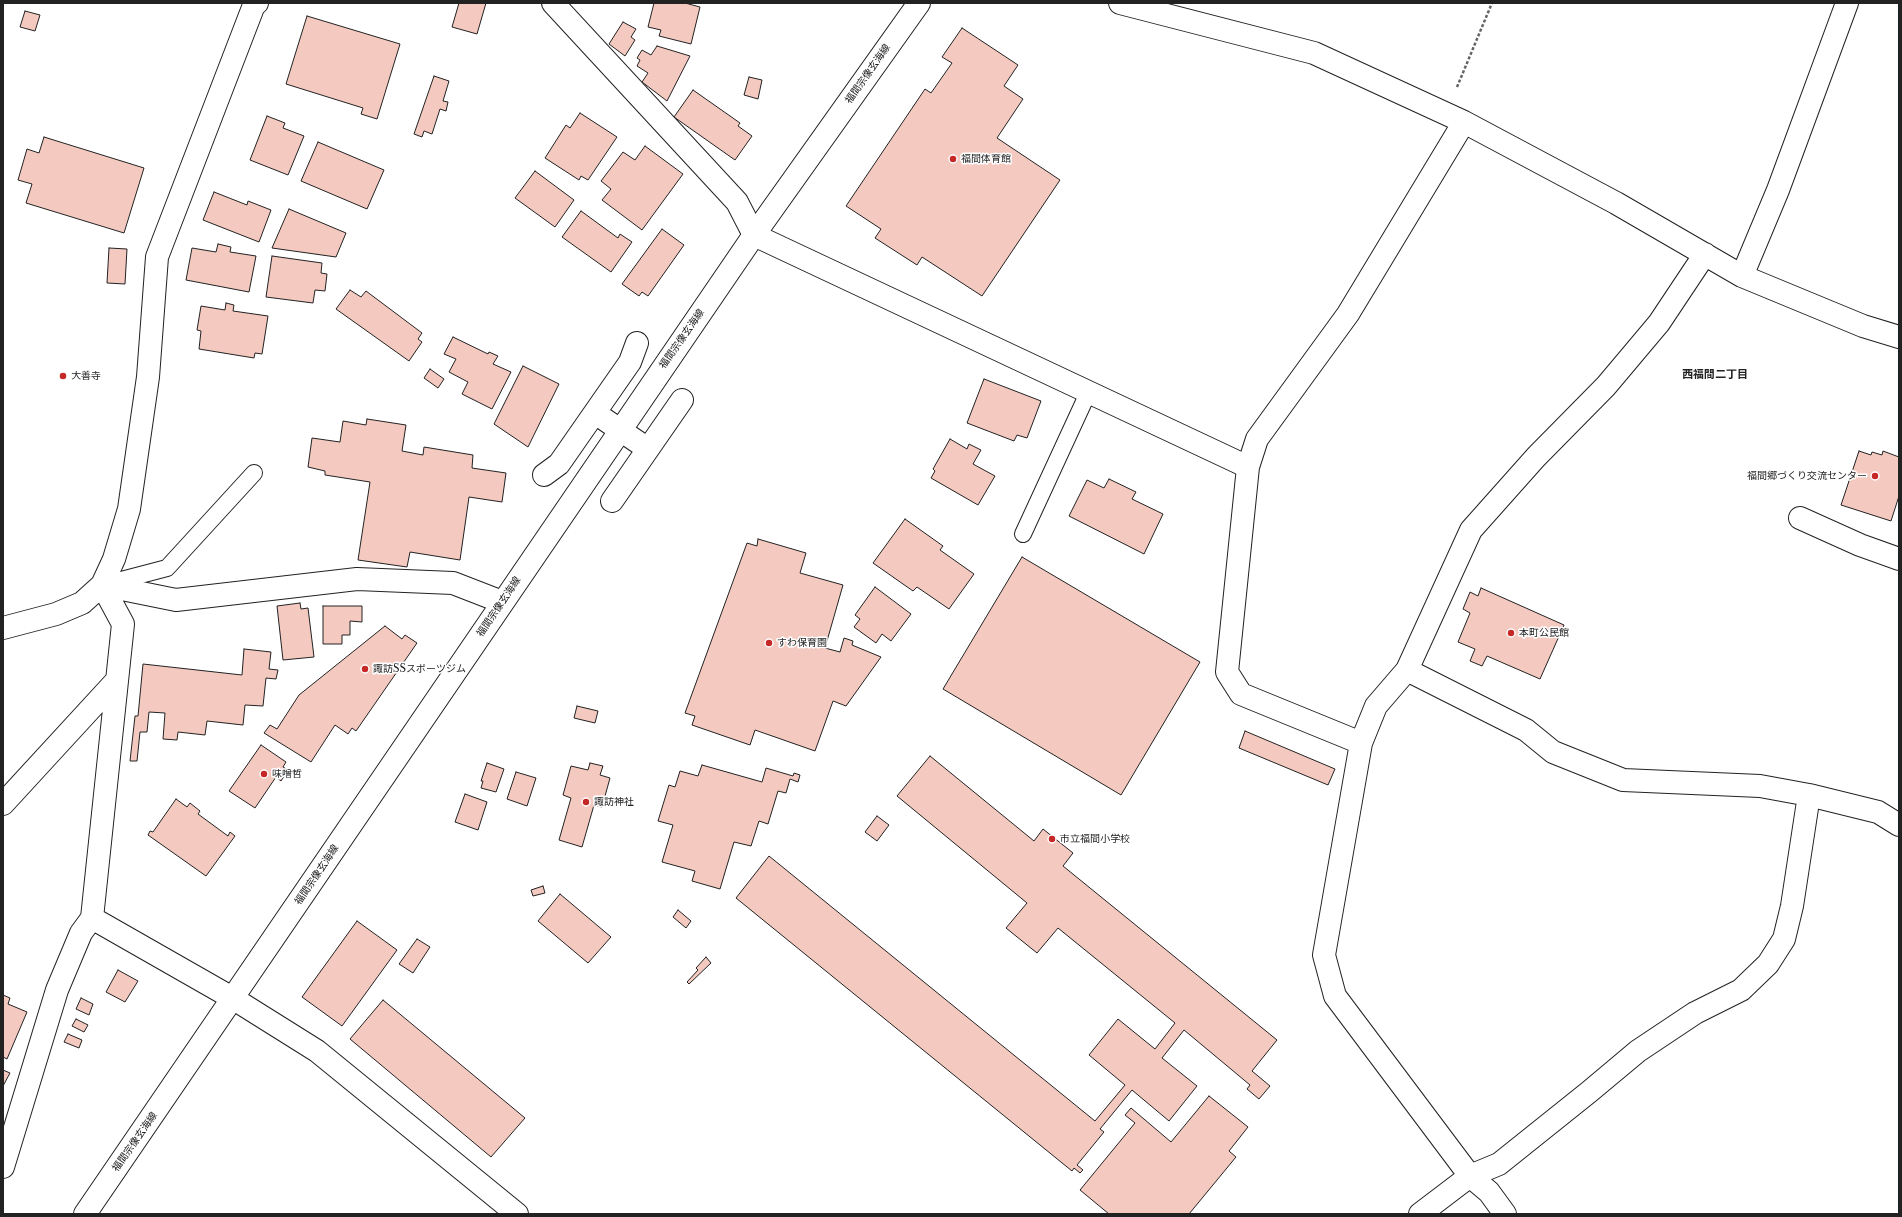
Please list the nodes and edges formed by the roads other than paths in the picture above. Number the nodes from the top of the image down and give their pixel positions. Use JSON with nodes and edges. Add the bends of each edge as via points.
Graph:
{"nodes":[{"id":1,"x":257,"y":3,"type":"edge"},
{"id":2,"x":553,"y":3,"type":"edge"},
{"id":3,"x":919,"y":3,"type":"edge"},
{"id":4,"x":1120,"y":3,"type":"edge"},
{"id":5,"x":1847,"y":3,"type":"edge"},
{"id":6,"x":1455,"y":118,"type":"junction"},
{"id":7,"x":754,"y":235,"type":"junction"},
{"id":8,"x":1705,"y":254,"type":"junction"},
{"id":9,"x":1742,"y":276,"type":"junction"},
{"id":10,"x":1899,"y":337,"type":"edge"},
{"id":11,"x":637,"y":343,"type":"dead end"},
{"id":12,"x":1088,"y":393,"type":"junction"},
{"id":13,"x":682,"y":400,"type":"dead end"},
{"id":14,"x":595,"y":413,"type":"junction"},
{"id":15,"x":648,"y":449,"type":"junction"},
{"id":16,"x":1248,"y":467,"type":"junction"},
{"id":17,"x":254,"y":473,"type":"dead end"},
{"id":18,"x":544,"y":475,"type":"dead end"},
{"id":19,"x":612,"y":501,"type":"dead end"},
{"id":20,"x":1800,"y":518,"type":"dead end"},
{"id":21,"x":1023,"y":534,"type":"dead end"},
{"id":22,"x":1899,"y":559,"type":"edge"},
{"id":23,"x":102,"y":585,"type":"junction"},
{"id":24,"x":502,"y":602,"type":"junction"},
{"id":25,"x":3,"y":628,"type":"edge"},
{"id":26,"x":1407,"y":670,"type":"junction"},
{"id":27,"x":117,"y":680,"type":"junction"},
{"id":28,"x":1361,"y":743,"type":"junction"},
{"id":29,"x":1809,"y":795,"type":"junction"},
{"id":30,"x":3,"y":804,"type":"edge"},
{"id":31,"x":1899,"y":825,"type":"edge"},
{"id":32,"x":92,"y":918,"type":"junction"},
{"id":33,"x":234,"y":999,"type":"junction"},
{"id":34,"x":3,"y":1167,"type":"edge"},
{"id":35,"x":1470,"y":1176,"type":"junction"},
{"id":36,"x":85,"y":1214,"type":"edge"},
{"id":37,"x":516,"y":1214,"type":"edge"},
{"id":38,"x":1420,"y":1214,"type":"edge"},
{"id":39,"x":1504,"y":1214,"type":"edge"}],
"edges":[{"from":1,"to":23,"type":"street","via":[[157,257],[148,378],[129,508],[114,559]]},
{"from":2,"to":7,"type":"street","via":[[737,202]]},
{"from":3,"to":7,"type":"street","name":"福間宗像玄海線"},
{"from":4,"to":6,"type":"street","via":[[1314,53]]},
{"from":5,"to":9,"type":"street","via":[[1778,190]]},
{"from":6,"to":8,"type":"street","via":[[1616,203]]},
{"from":6,"to":16,"type":"street","via":[[1348,314],[1257,439]]},
{"from":7,"to":12,"type":"street"},
{"from":7,"to":24,"type":"street","name":"福間宗像玄海線"},
{"from":8,"to":9,"type":"street"},
{"from":8,"to":26,"type":"street","via":[[1659,323],[1606,386],[1536,457],[1471,530]]},
{"from":9,"to":10,"type":"street","via":[[1863,326]]},
{"from":11,"to":14,"type":"street","via":[[630,362]]},
{"from":12,"to":16,"type":"street"},
{"from":12,"to":21,"type":"lane"},
{"from":13,"to":15,"type":"street"},
{"from":14,"to":15,"type":"street"},
{"from":14,"to":18,"type":"street","via":[[560,464]]},
{"from":15,"to":19,"type":"street"},
{"from":16,"to":28,"type":"street","via":[[1227,672],[1240,694]]},
{"from":17,"to":23,"type":"lane","via":[[167,568]]},
{"from":20,"to":22,"type":"street"},
{"from":23,"to":24,"type":"street","via":[[176,600],[364,579],[453,583]]},
{"from":23,"to":25,"type":"street","via":[[82,603],[56,614]]},
{"from":23,"to":27,"type":"street","via":[[123,624]]},
{"from":24,"to":33,"type":"street","name":"福間宗像玄海線"},
{"from":26,"to":28,"type":"street","via":[[1376,706]]},
{"from":26,"to":29,"type":"street","via":[[1526,730],[1553,752],[1623,780],[1760,786]]},
{"from":27,"to":30,"type":"street"},
{"from":27,"to":32,"type":"street"},
{"from":28,"to":35,"type":"street","via":[[1324,955],[1335,996]]},
{"from":29,"to":31,"type":"street","via":[[1878,812]]},
{"from":29,"to":35,"type":"street","via":[[1792,906],[1784,938],[1768,964],[1741,990],[1695,1013],[1638,1051],[1498,1164]]},
{"from":32,"to":33,"type":"street"},
{"from":32,"to":34,"type":"street","via":[[81,933],[57,990]]},
{"from":33,"to":36,"type":"street","name":"福間宗像玄海線"},
{"from":33,"to":37,"type":"street","via":[[317,1051]]},
{"from":35,"to":38,"type":"street"},
{"from":35,"to":39,"type":"street","via":[[1489,1192]]}]}
